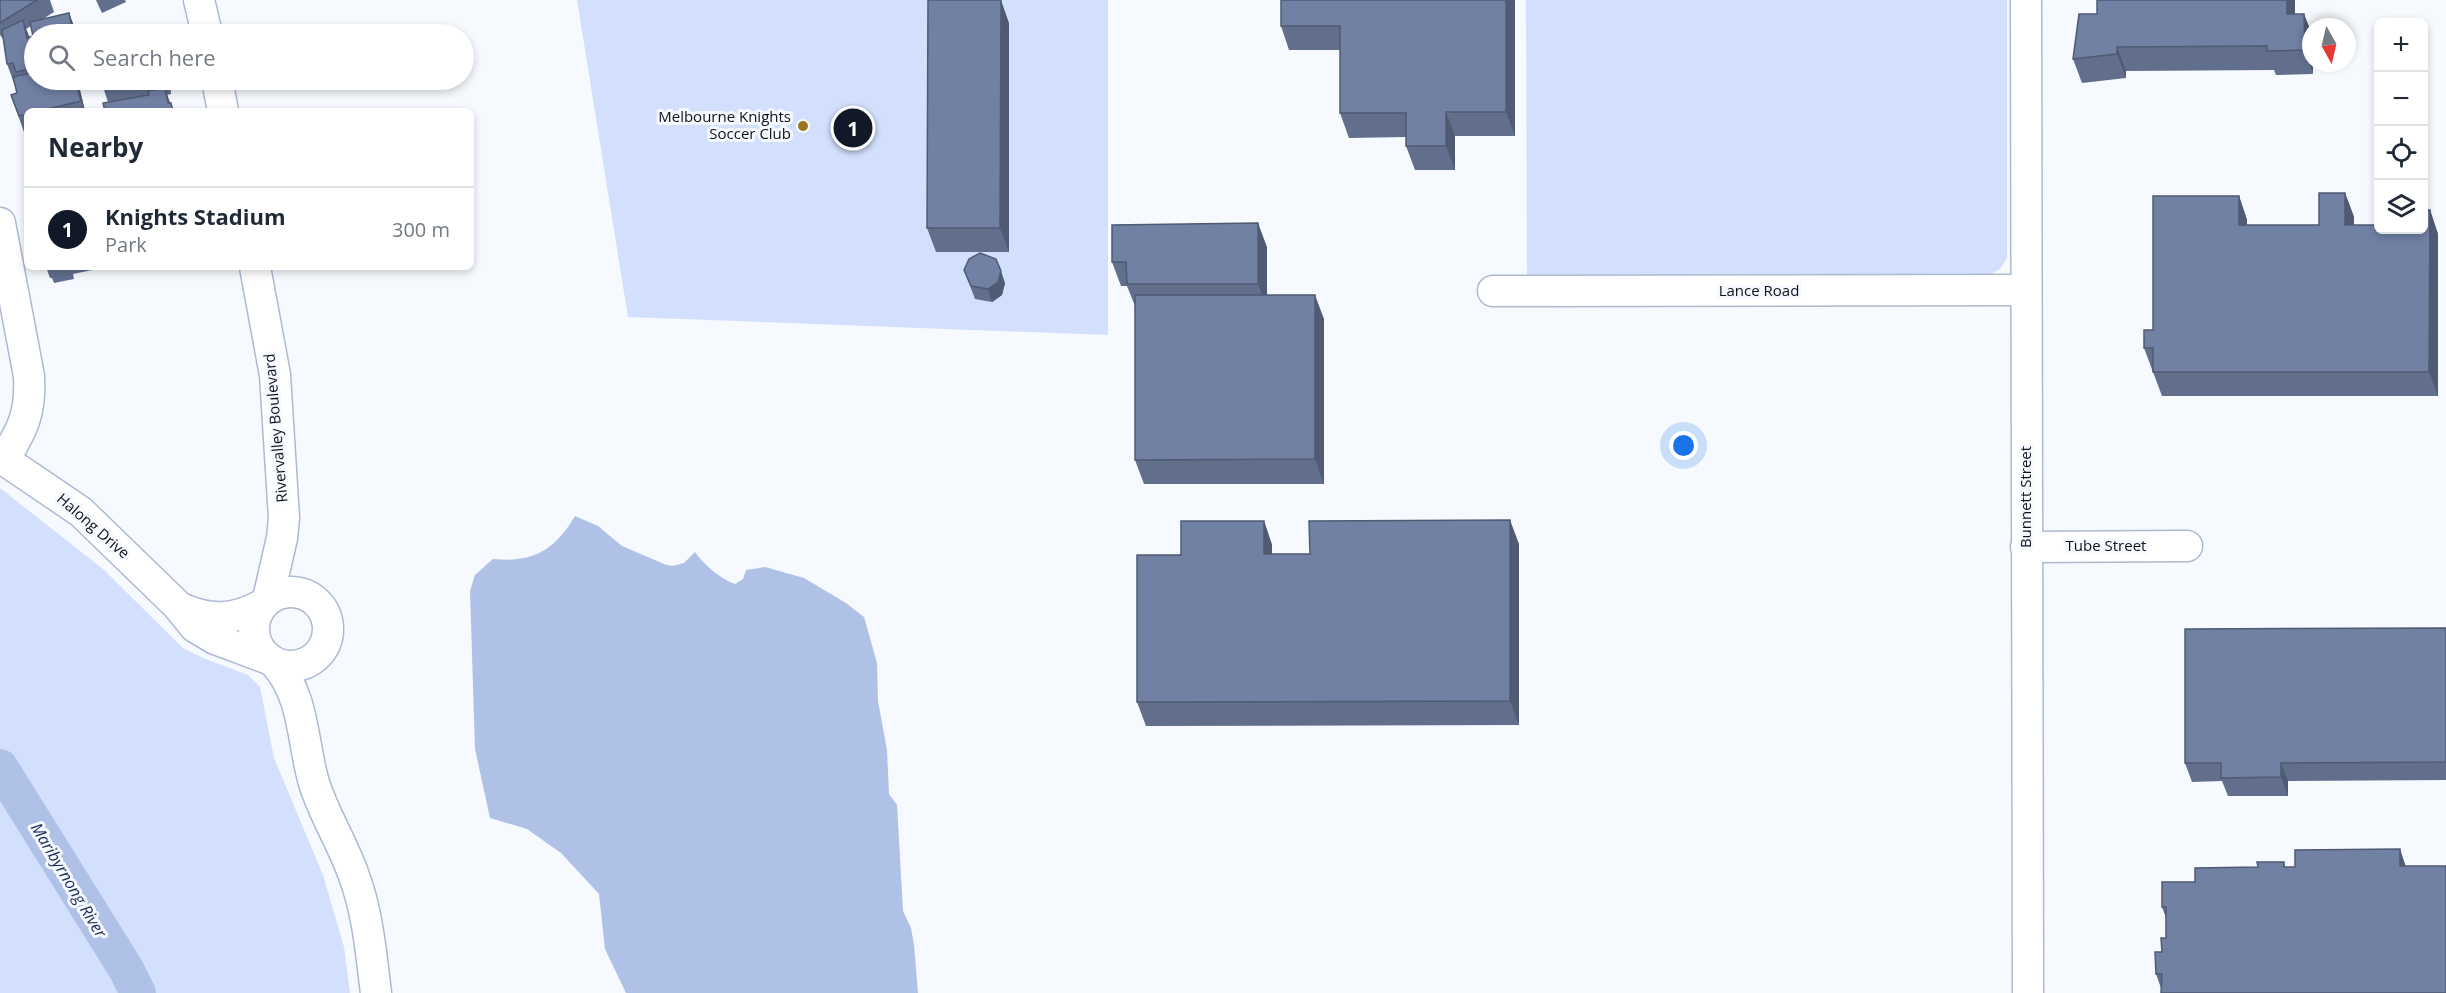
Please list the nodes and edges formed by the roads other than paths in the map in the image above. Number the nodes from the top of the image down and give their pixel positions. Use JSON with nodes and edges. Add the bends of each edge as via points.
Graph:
{"nodes":[{"id":1,"x":199,"y":0,"type":"edge"},
{"id":2,"x":2026,"y":0,"type":"edge"},
{"id":3,"x":205,"y":24,"type":"edge"},
{"id":4,"x":219,"y":90,"type":"edge"},
{"id":5,"x":222,"y":108,"type":"edge"},
{"id":6,"x":0,"y":223,"type":"edge"},
{"id":7,"x":256,"y":270,"type":"edge"},
{"id":8,"x":2025,"y":290,"type":"junction"},
{"id":9,"x":1493,"y":291,"type":"dead end"},
{"id":10,"x":2,"y":459,"type":"edge"},
{"id":11,"x":284,"y":518,"type":"junction"},
{"id":12,"x":2187,"y":546,"type":"dead end"},
{"id":13,"x":2026,"y":547,"type":"junction"},
{"id":14,"x":313,"y":599,"type":"junction"},
{"id":15,"x":265,"y":602,"type":"junction"},
{"id":16,"x":178,"y":606,"type":"junction"},
{"id":17,"x":325,"y":644,"type":"junction"},
{"id":18,"x":272,"y":661,"type":"junction"},
{"id":19,"x":303,"y":717,"type":"junction"},
{"id":20,"x":376,"y":993,"type":"edge"},
{"id":21,"x":2028,"y":993,"type":"edge"}],
"edges":[{"from":1,"to":3,"type":"street"},
{"from":2,"to":8,"type":"street","name":"Bunnett Street"},
{"from":4,"to":5,"type":"street"},
{"from":6,"to":10,"type":"street","via":[[30,401],[24,426]]},
{"from":7,"to":11,"type":"street","name":"Rivervalley Boulevard","via":[[276,386]]},
{"from":8,"to":9,"type":"street","name":"Lance Road"},
{"from":8,"to":13,"type":"street","name":"Bunnett Street"},
{"from":10,"to":16,"type":"street","name":"Halong Drive","via":[[81,512]]},
{"from":11,"to":14,"type":"street","name":"Rivervalley Boulevard","via":[[292,551]]},
{"from":11,"to":15,"type":"street","name":"Rivervalley Boulevard"},
{"from":12,"to":13,"type":"street","name":"Tube Street"},
{"from":13,"to":21,"type":"street","name":"Bunnett Street"},
{"from":14,"to":15,"type":"street","via":[[291,592]]},
{"from":14,"to":17,"type":"street","via":[[327,620]]},
{"from":15,"to":16,"type":"street","name":"Halong Drive","via":[[235,617],[217,618]]},
{"from":15,"to":18,"type":"street","via":[[257,614],[254,634],[261,652]]},
{"from":16,"to":18,"type":"street","name":"Halong Drive","via":[[195,627],[215,639]]},
{"from":17,"to":18,"type":"street","via":[[309,661],[287,666]]},
{"from":17,"to":19,"type":"street"},
{"from":18,"to":19,"type":"street","via":[[285,674]]},
{"from":19,"to":20,"type":"street","via":[[315,785],[355,878],[366,920]]}]}
